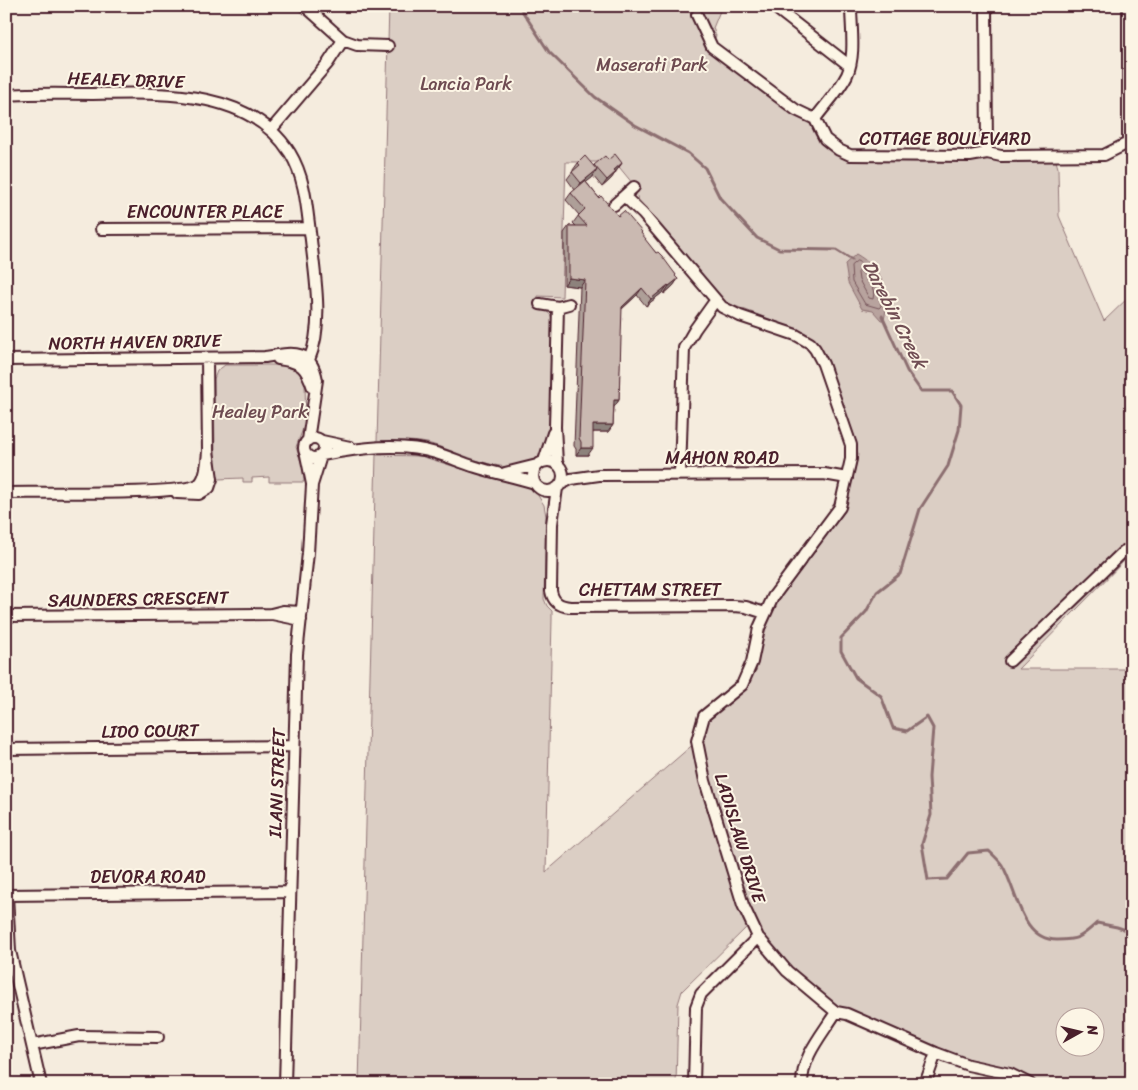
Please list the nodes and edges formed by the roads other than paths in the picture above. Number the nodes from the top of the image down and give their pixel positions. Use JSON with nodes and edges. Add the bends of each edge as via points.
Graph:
{"nodes":[{"id":1,"x":305,"y":6,"type":"edge"},
{"id":2,"x":773,"y":6,"type":"edge"},
{"id":3,"x":851,"y":6,"type":"edge"},
{"id":4,"x":986,"y":6,"type":"edge"},
{"id":5,"x":1128,"y":6,"type":"edge"},
{"id":6,"x":697,"y":15,"type":"dead end"},
{"id":7,"x":343,"y":40,"type":"junction"},
{"id":8,"x":388,"y":46,"type":"dead end"},
{"id":9,"x":850,"y":66,"type":"junction"},
{"id":10,"x":6,"y":95,"type":"edge"},
{"id":11,"x":815,"y":119,"type":"junction"},
{"id":12,"x":271,"y":130,"type":"junction"},
{"id":13,"x":1130,"y":144,"type":"edge"},
{"id":14,"x":987,"y":153,"type":"junction"},
{"id":15,"x":634,"y":187,"type":"dead end"},
{"id":16,"x":624,"y":196,"type":"junction"},
{"id":17,"x":614,"y":205,"type":"dead end"},
{"id":18,"x":101,"y":228,"type":"dead end"},
{"id":19,"x":309,"y":228,"type":"junction"},
{"id":20,"x":715,"y":302,"type":"junction"},
{"id":21,"x":540,"y":304,"type":"dead end"},
{"id":22,"x":568,"y":304,"type":"dead end"},
{"id":23,"x":558,"y":307,"type":"junction"},
{"id":24,"x":207,"y":358,"type":"junction"},
{"id":25,"x":6,"y":360,"type":"edge"},
{"id":26,"x":304,"y":360,"type":"junction"},
{"id":27,"x":314,"y":397,"type":"junction"},
{"id":28,"x":555,"y":427,"type":"junction"},
{"id":29,"x":308,"y":440,"type":"junction"},
{"id":30,"x":321,"y":440,"type":"junction"},
{"id":31,"x":356,"y":448,"type":"junction"},
{"id":32,"x":306,"y":455,"type":"junction"},
{"id":33,"x":322,"y":456,"type":"junction"},
{"id":34,"x":541,"y":463,"type":"junction"},
{"id":35,"x":559,"y":466,"type":"junction"},
{"id":36,"x":504,"y":473,"type":"junction"},
{"id":37,"x":680,"y":474,"type":"junction"},
{"id":38,"x":596,"y":475,"type":"junction"},
{"id":39,"x":848,"y":478,"type":"junction"},
{"id":40,"x":312,"y":485,"type":"junction"},
{"id":41,"x":538,"y":486,"type":"junction"},
{"id":42,"x":559,"y":486,"type":"junction"},
{"id":43,"x":6,"y":493,"type":"edge"},
{"id":44,"x":552,"y":524,"type":"junction"},
{"id":45,"x":1132,"y":549,"type":"edge"},
{"id":46,"x":765,"y":613,"type":"junction"},
{"id":47,"x":6,"y":616,"type":"edge"},
{"id":48,"x":301,"y":616,"type":"junction"},
{"id":49,"x":1010,"y":661,"type":"dead end"},
{"id":50,"x":294,"y":746,"type":"junction"},
{"id":51,"x":6,"y":749,"type":"edge"},
{"id":52,"x":289,"y":892,"type":"junction"},
{"id":53,"x":7,"y":894,"type":"edge"},
{"id":54,"x":758,"y":936,"type":"junction"},
{"id":55,"x":836,"y":1012,"type":"junction"},
{"id":56,"x":158,"y":1037,"type":"dead end"},
{"id":57,"x":32,"y":1045,"type":"junction"},
{"id":58,"x":936,"y":1053,"type":"junction"},
{"id":59,"x":41,"y":1084,"type":"edge"},
{"id":60,"x":285,"y":1084,"type":"edge"},
{"id":61,"x":694,"y":1084,"type":"edge"},
{"id":62,"x":802,"y":1084,"type":"edge"},
{"id":63,"x":924,"y":1084,"type":"edge"},
{"id":64,"x":1030,"y":1084,"type":"edge"}],
"edges":[{"from":1,"to":7,"type":"street"},
{"from":2,"to":9,"type":"street"},
{"from":3,"to":9,"type":"street"},
{"from":4,"to":14,"type":"street"},
{"from":5,"to":13,"type":"street"},
{"from":6,"to":11,"type":"street","via":[[712,47],[796,110]]},
{"from":7,"to":8,"type":"street","via":[[357,45]]},
{"from":7,"to":12,"type":"street","via":[[328,63]]},
{"from":9,"to":11,"type":"street","via":[[842,84]]},
{"from":10,"to":12,"type":"street","name":"HEALEY DRIVE","via":[[171,94],[238,109]]},
{"from":11,"to":14,"type":"street","name":"COTTAGE BOULEVARD","via":[[825,139],[850,155],[970,156]]},
{"from":12,"to":19,"type":"street","name":"HEALEY DRIVE","via":[[298,168]]},
{"from":13,"to":14,"type":"street","name":"COTTAGE BOULEVARD","via":[[1104,155],[1001,156]]},
{"from":15,"to":16,"type":"street"},
{"from":16,"to":17,"type":"street"},
{"from":16,"to":20,"type":"street"},
{"from":18,"to":19,"type":"street","name":"ENCOUNTER PLACE"},
{"from":19,"to":26,"type":"street","name":"HEALEY DRIVE","via":[[316,325]]},
{"from":20,"to":37,"type":"street","via":[[684,348]]},
{"from":20,"to":39,"type":"street","name":"LADISLAW DRIVE","via":[[730,312],[800,337],[815,349],[851,445]]},
{"from":21,"to":23,"type":"street"},
{"from":22,"to":23,"type":"street"},
{"from":23,"to":28,"type":"street"},
{"from":24,"to":25,"type":"street","name":"NORTH HAVEN DRIVE"},
{"from":24,"to":26,"type":"street","name":"NORTH HAVEN DRIVE"},
{"from":24,"to":43,"type":"street","via":[[208,451],[212,479],[204,492],[194,495],[164,491]]},
{"from":26,"to":27,"type":"street"},
{"from":27,"to":29,"type":"street"},
{"from":27,"to":30,"type":"street"},
{"from":28,"to":34,"type":"street"},
{"from":28,"to":35,"type":"street"},
{"from":29,"to":30,"type":"street"},
{"from":29,"to":32,"type":"street","via":[[304,446]]},
{"from":30,"to":31,"type":"street"},
{"from":30,"to":33,"type":"street","via":[[325,449]]},
{"from":31,"to":33,"type":"street"},
{"from":31,"to":36,"type":"street","via":[[424,450]]},
{"from":32,"to":33,"type":"street","via":[[312,458]]},
{"from":32,"to":40,"type":"street","name":"ILANI STREET"},
{"from":33,"to":40,"type":"street","name":"ILANI STREET"},
{"from":34,"to":35,"type":"street","via":[[548,460]]},
{"from":34,"to":36,"type":"street"},
{"from":34,"to":41,"type":"street","via":[[533,474]]},
{"from":35,"to":38,"type":"street","name":"MAHON ROAD"},
{"from":35,"to":42,"type":"street","via":[[563,476]]},
{"from":36,"to":41,"type":"street"},
{"from":37,"to":38,"type":"street","name":"MAHON ROAD"},
{"from":37,"to":39,"type":"street","name":"MAHON ROAD","via":[[824,474]]},
{"from":38,"to":42,"type":"street","name":"MAHON ROAD","via":[[571,479]]},
{"from":39,"to":46,"type":"street","name":"LADISLAW DRIVE","via":[[836,514]]},
{"from":40,"to":48,"type":"street","name":"ILANI STREET"},
{"from":41,"to":42,"type":"street","via":[[549,491]]},
{"from":41,"to":44,"type":"street","name":"CHETTAM STREET"},
{"from":42,"to":44,"type":"street","name":"CHETTAM STREET"},
{"from":44,"to":46,"type":"street","name":"CHETTAM STREET","via":[[551,592],[559,605],[734,606]]},
{"from":45,"to":49,"type":"street","via":[[1124,551]]},
{"from":46,"to":54,"type":"street","name":"LADISLAW DRIVE","via":[[752,662],[742,685],[704,716],[697,741],[705,781],[743,905]]},
{"from":47,"to":48,"type":"street","name":"SAUNDERS CRESCENT"},
{"from":48,"to":50,"type":"street","name":"ILANI STREET"},
{"from":50,"to":51,"type":"street","name":"LIDO COURT"},
{"from":50,"to":52,"type":"street","name":"ILANI STREET"},
{"from":52,"to":53,"type":"street","name":"DEVORA ROAD"},
{"from":52,"to":60,"type":"street","name":"ILANI STREET"},
{"from":53,"to":57,"type":"street","via":[[10,952]]},
{"from":54,"to":55,"type":"street","name":"LADISLAW DRIVE","via":[[787,971]]},
{"from":54,"to":61,"type":"street","via":[[701,994],[696,1007]]},
{"from":55,"to":58,"type":"street","name":"LADISLAW DRIVE"},
{"from":55,"to":62,"type":"street","via":[[808,1055],[802,1070]]},
{"from":56,"to":57,"type":"street","via":[[80,1036]]},
{"from":57,"to":59,"type":"street"},
{"from":58,"to":63,"type":"street"},
{"from":58,"to":64,"type":"street","name":"LADISLAW DRIVE","via":[[968,1065],[1010,1074]]}]}
